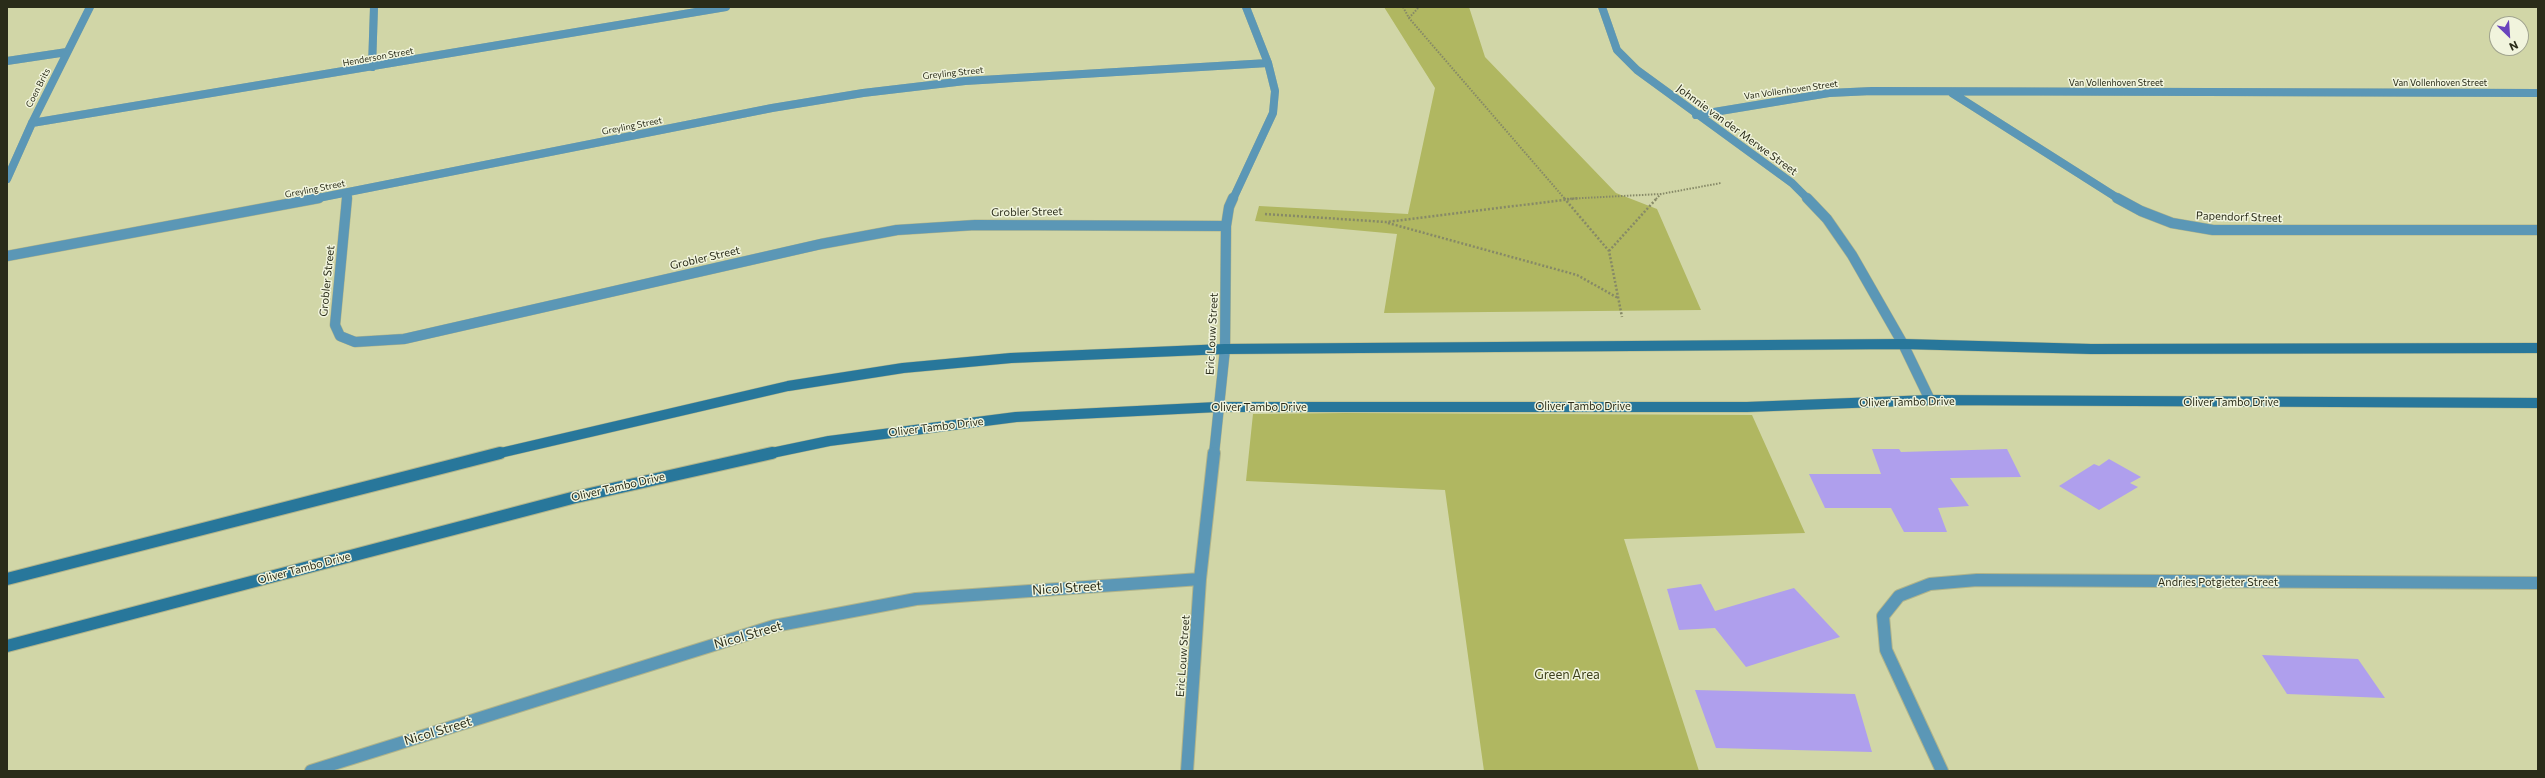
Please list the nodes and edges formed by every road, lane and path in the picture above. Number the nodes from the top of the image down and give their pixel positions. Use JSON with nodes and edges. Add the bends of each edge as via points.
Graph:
{"nodes":[{"id":1,"x":90,"y":7,"type":"edge"},
{"id":2,"x":374,"y":7,"type":"edge"},
{"id":3,"x":726,"y":7,"type":"edge"},
{"id":4,"x":1246,"y":7,"type":"edge"},
{"id":5,"x":1403,"y":7,"type":"edge"},
{"id":6,"x":1419,"y":7,"type":"edge"},
{"id":7,"x":1602,"y":7,"type":"edge"},
{"id":8,"x":1409,"y":18,"type":"junction"},
{"id":9,"x":68,"y":52,"type":"junction"},
{"id":10,"x":7,"y":61,"type":"edge"},
{"id":11,"x":1268,"y":63,"type":"junction"},
{"id":12,"x":372,"y":67,"type":"junction"},
{"id":13,"x":1952,"y":93,"type":"junction"},
{"id":14,"x":2538,"y":93,"type":"edge"},
{"id":15,"x":1696,"y":115,"type":"junction"},
{"id":16,"x":32,"y":123,"type":"junction"},
{"id":17,"x":7,"y":179,"type":"edge"},
{"id":18,"x":1721,"y":183,"type":"dead end"},
{"id":19,"x":348,"y":193,"type":"junction"},
{"id":20,"x":1661,"y":194,"type":"junction"},
{"id":21,"x":1567,"y":199,"type":"junction"},
{"id":22,"x":1265,"y":214,"type":"dead end"},
{"id":23,"x":1386,"y":222,"type":"junction"},
{"id":24,"x":1226,"y":226,"type":"junction"},
{"id":25,"x":2538,"y":230,"type":"edge"},
{"id":26,"x":1609,"y":251,"type":"junction"},
{"id":27,"x":7,"y":256,"type":"edge"},
{"id":28,"x":1618,"y":298,"type":"junction"},
{"id":29,"x":1622,"y":317,"type":"dead end"},
{"id":30,"x":1903,"y":344,"type":"junction"},
{"id":31,"x":2538,"y":348,"type":"edge"},
{"id":32,"x":1225,"y":349,"type":"junction"},
{"id":33,"x":1930,"y":400,"type":"junction"},
{"id":34,"x":2538,"y":403,"type":"edge"},
{"id":35,"x":1218,"y":407,"type":"junction"},
{"id":36,"x":7,"y":579,"type":"edge"},
{"id":37,"x":1200,"y":579,"type":"junction"},
{"id":38,"x":2538,"y":583,"type":"edge"},
{"id":39,"x":7,"y":646,"type":"edge"},
{"id":40,"x":311,"y":771,"type":"edge"},
{"id":41,"x":1187,"y":771,"type":"edge"},
{"id":42,"x":1942,"y":771,"type":"edge"}],
"edges":[{"from":1,"to":9,"type":"street","name":"Coen Brits"},
{"from":2,"to":12,"type":"street"},
{"from":3,"to":12,"type":"street","name":"Henderson Street"},
{"from":4,"to":11,"type":"street","name":"Eric Louw Street"},
{"from":5,"to":8,"type":"path"},
{"from":6,"to":8,"type":"path"},
{"from":7,"to":15,"type":"street","name":"Johnnie van der Merwe Street","via":[[1617,50],[1637,70]]},
{"from":8,"to":21,"type":"path"},
{"from":9,"to":10,"type":"street"},
{"from":9,"to":16,"type":"street","name":"Coen Brits"},
{"from":11,"to":19,"type":"street","name":"Greyling Street","via":[[966,81],[863,93],[772,108]]},
{"from":11,"to":24,"type":"street","name":"Eric Louw Street","via":[[1275,91],[1273,113],[1229,207]]},
{"from":12,"to":16,"type":"street","name":"Henderson Street"},
{"from":13,"to":14,"type":"street","name":"Van Vollenhoven Street"},
{"from":13,"to":15,"type":"street","name":"Van Vollenhoven Street","via":[[1829,93]]},
{"from":13,"to":25,"type":"street","name":"Papendorf Street","via":[[2113,196],[2172,223],[2213,230]]},
{"from":15,"to":30,"type":"street","name":"Johnnie van der Merwe Street","via":[[1792,183],[1826,219],[1852,255]]},
{"from":16,"to":17,"type":"street","name":"Coen Brits"},
{"from":18,"to":20,"type":"path"},
{"from":19,"to":24,"type":"street","name":"Grobler Street","via":[[335,325],[340,336],[355,342],[411,338],[821,244],[897,230],[975,225]]},
{"from":19,"to":27,"type":"street","name":"Greyling Street"},
{"from":20,"to":21,"type":"path"},
{"from":20,"to":26,"type":"path"},
{"from":21,"to":23,"type":"path"},
{"from":21,"to":26,"type":"path"},
{"from":22,"to":23,"type":"path"},
{"from":23,"to":28,"type":"path","via":[[1577,275]]},
{"from":24,"to":32,"type":"street","name":"Eric Louw Street"},
{"from":26,"to":28,"type":"path"},
{"from":28,"to":29,"type":"path"},
{"from":30,"to":31,"type":"street","via":[[2091,349]]},
{"from":30,"to":32,"type":"street"},
{"from":30,"to":33,"type":"street","name":"Johnnie van der Merwe Street"},
{"from":32,"to":35,"type":"street","name":"Eric Louw Street"},
{"from":32,"to":36,"type":"street","via":[[1012,358],[903,368],[788,386],[561,437]]},
{"from":33,"to":34,"type":"street","name":"Oliver Tambo Drive"},
{"from":33,"to":35,"type":"street","name":"Oliver Tambo Drive","via":[[1747,407]]},
{"from":35,"to":37,"type":"street","name":"Eric Louw Street"},
{"from":35,"to":39,"type":"street","name":"Oliver Tambo Drive","via":[[1016,417],[828,441],[701,467],[572,498]]},
{"from":37,"to":40,"type":"street","name":"Nicol Street","via":[[916,599],[774,626]]},
{"from":37,"to":41,"type":"street","name":"Eric Louw Street"},
{"from":38,"to":42,"type":"street","name":"Andries Potgieter Street","via":[[1977,580],[1930,584],[1899,596],[1883,616],[1886,650]]}]}
